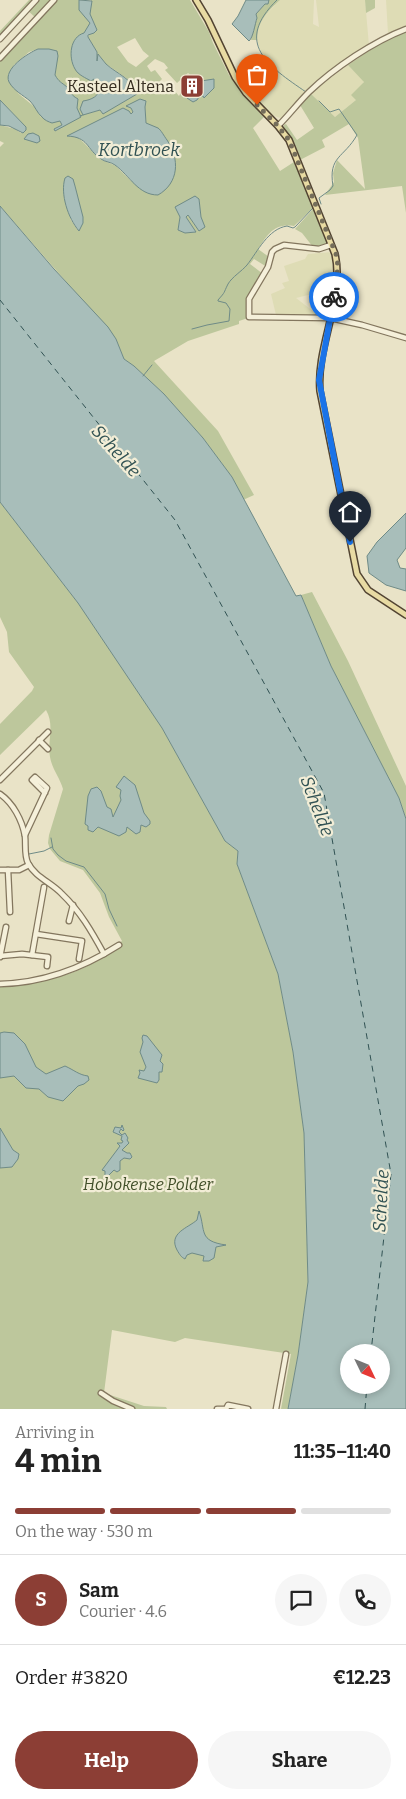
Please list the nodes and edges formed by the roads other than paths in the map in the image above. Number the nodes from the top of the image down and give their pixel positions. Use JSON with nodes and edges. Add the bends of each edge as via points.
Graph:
{"nodes":[{"id":1,"x":36,"y":0,"type":"edge"},
{"id":2,"x":54,"y":0,"type":"edge"},
{"id":3,"x":196,"y":0,"type":"edge"},
{"id":4,"x":406,"y":29,"type":"edge"},
{"id":5,"x":0,"y":39,"type":"edge"},
{"id":6,"x":0,"y":58,"type":"edge"},
{"id":7,"x":278,"y":126,"type":"junction"},
{"id":8,"x":331,"y":245,"type":"junction"},
{"id":9,"x":330,"y":318,"type":"junction"},
{"id":10,"x":406,"y":338,"type":"edge"},
{"id":11,"x":406,"y":615,"type":"edge"},
{"id":12,"x":48,"y":732,"type":"dead end"},
{"id":13,"x":39,"y":740,"type":"junction"},
{"id":14,"x":48,"y":749,"type":"dead end"},
{"id":15,"x":0,"y":780,"type":"edge"},
{"id":16,"x":45,"y":793,"type":"dead end"},
{"id":17,"x":0,"y":794,"type":"edge"},
{"id":18,"x":21,"y":823,"type":"junction"},
{"id":19,"x":30,"y":824,"type":"junction"},
{"id":20,"x":25,"y":835,"type":"junction"},
{"id":21,"x":29,"y":865,"type":"junction"},
{"id":22,"x":0,"y":870,"type":"edge"},
{"id":23,"x":8,"y":870,"type":"junction"},
{"id":24,"x":44,"y":887,"type":"dead end"},
{"id":25,"x":73,"y":905,"type":"junction"},
{"id":26,"x":10,"y":912,"type":"dead end"},
{"id":27,"x":69,"y":921,"type":"dead end"},
{"id":28,"x":6,"y":927,"type":"dead end"},
{"id":29,"x":36,"y":934,"type":"junction"},
{"id":30,"x":119,"y":945,"type":"dead end"},
{"id":31,"x":104,"y":954,"type":"junction"},
{"id":32,"x":32,"y":955,"type":"junction"},
{"id":33,"x":0,"y":957,"type":"edge"},
{"id":34,"x":79,"y":959,"type":"dead end"},
{"id":35,"x":47,"y":966,"type":"dead end"},
{"id":36,"x":0,"y":984,"type":"edge"},
{"id":37,"x":286,"y":1354,"type":"dead end"},
{"id":38,"x":101,"y":1393,"type":"dead end"},
{"id":39,"x":132,"y":1409,"type":"edge"},
{"id":40,"x":217,"y":1409,"type":"edge"},
{"id":41,"x":225,"y":1409,"type":"edge"},
{"id":42,"x":248,"y":1409,"type":"edge"},
{"id":43,"x":276,"y":1409,"type":"edge"}],
"edges":[{"from":1,"to":5,"type":"street"},
{"from":2,"to":6,"type":"street"},
{"from":3,"to":7,"type":"main road","via":[[235,78]]},
{"from":4,"to":7,"type":"street","via":[[392,34],[334,72]]},
{"from":7,"to":8,"type":"main road","via":[[293,149]]},
{"from":8,"to":9,"type":"main road","via":[[338,266]]},
{"from":8,"to":9,"type":"street","via":[[319,249],[284,245],[275,249],[248,304],[249,317]]},
{"from":9,"to":10,"type":"street"},
{"from":9,"to":11,"type":"main road","via":[[319,380],[355,566],[360,580],[373,594]]},
{"from":12,"to":13,"type":"street"},
{"from":13,"to":14,"type":"street"},
{"from":13,"to":15,"type":"street"},
{"from":16,"to":19,"type":"street"},
{"from":17,"to":18,"type":"street","via":[[10,803]]},
{"from":18,"to":19,"type":"street"},
{"from":18,"to":20,"type":"street"},
{"from":19,"to":20,"type":"street"},
{"from":20,"to":21,"type":"street"},
{"from":21,"to":23,"type":"street","via":[[20,870]]},
{"from":21,"to":25,"type":"street"},
{"from":22,"to":23,"type":"street"},
{"from":23,"to":26,"type":"street"},
{"from":24,"to":29,"type":"street"},
{"from":25,"to":27,"type":"street"},
{"from":25,"to":31,"type":"street"},
{"from":28,"to":33,"type":"street"},
{"from":29,"to":32,"type":"street"},
{"from":29,"to":34,"type":"street","via":[[82,941]]},
{"from":30,"to":31,"type":"street"},
{"from":31,"to":36,"type":"street","via":[[57,974]]},
{"from":32,"to":33,"type":"street"},
{"from":32,"to":35,"type":"street","via":[[48,957]]},
{"from":37,"to":43,"type":"street"},
{"from":38,"to":39,"type":"street"},
{"from":40,"to":41,"type":"street"},
{"from":41,"to":42,"type":"street","via":[[228,1405]]}]}
